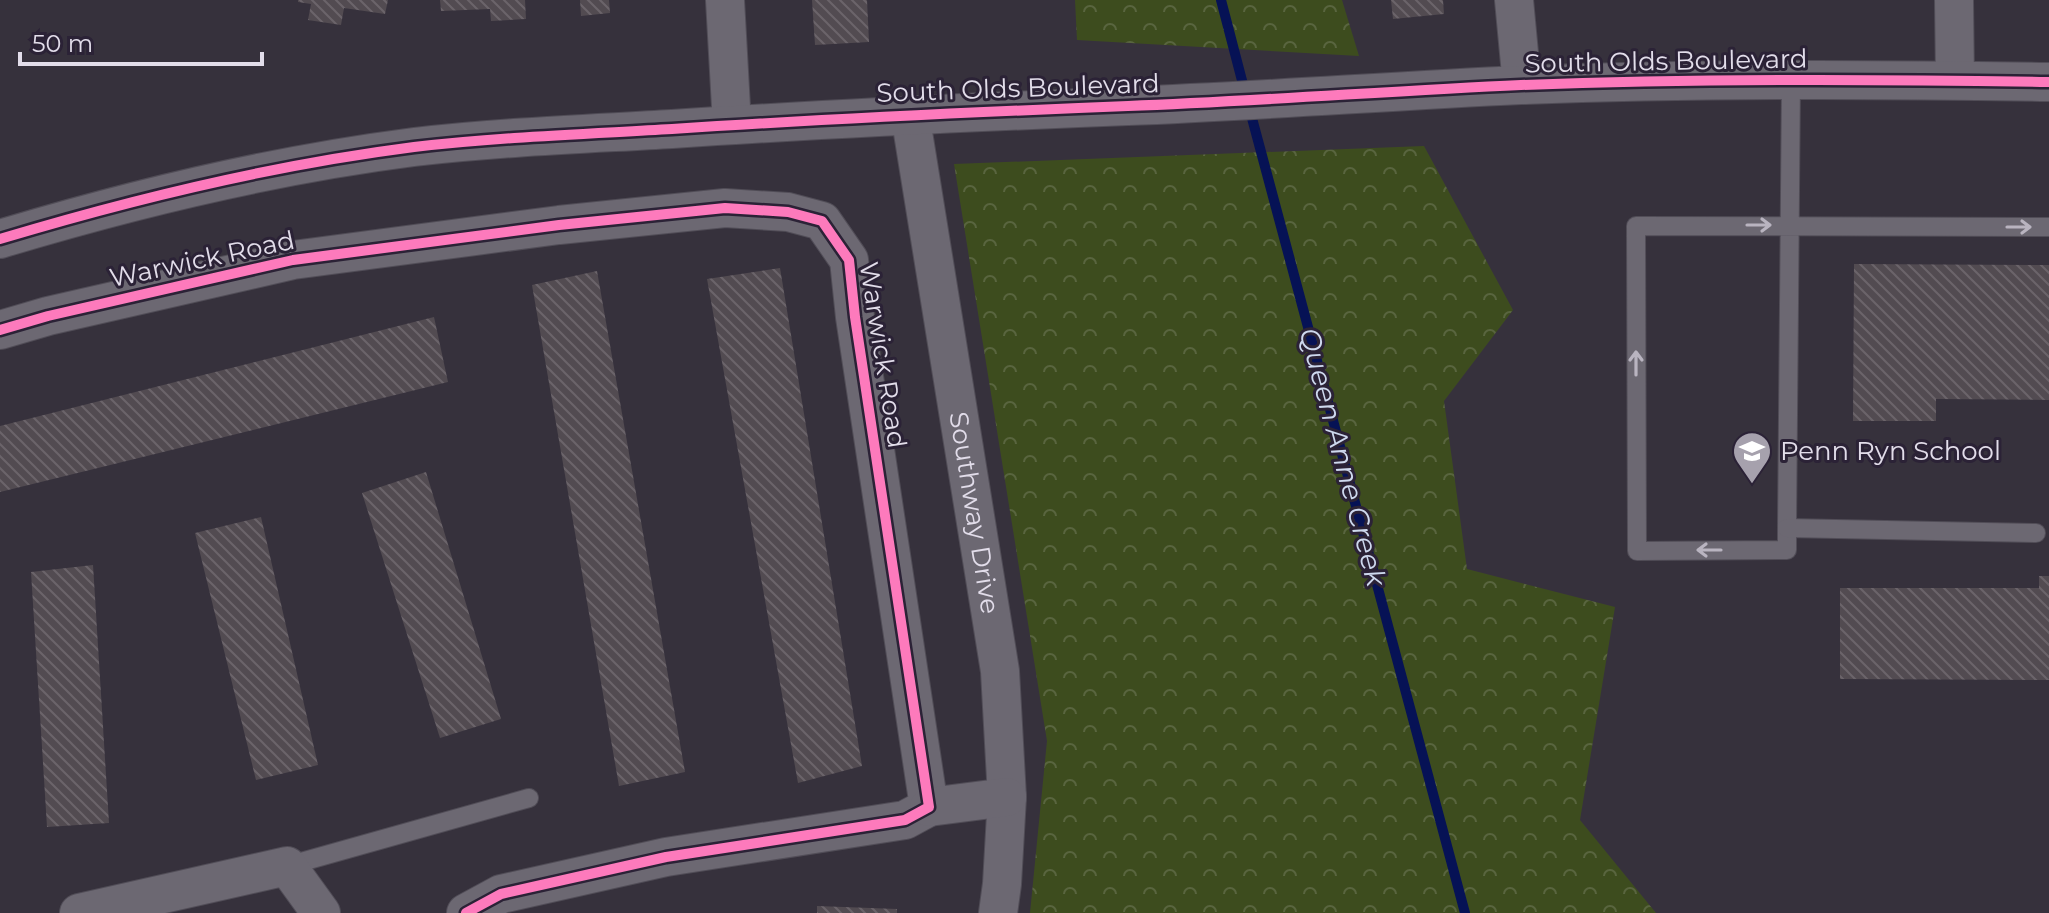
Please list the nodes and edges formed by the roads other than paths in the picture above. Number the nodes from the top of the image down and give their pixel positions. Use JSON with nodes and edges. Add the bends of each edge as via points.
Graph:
{"nodes":[{"id":1,"x":725,"y":0,"type":"edge"},
{"id":2,"x":1514,"y":0,"type":"edge"},
{"id":3,"x":1954,"y":0,"type":"edge"},
{"id":4,"x":1791,"y":80,"type":"junction"},
{"id":5,"x":1955,"y":80,"type":"junction"},
{"id":6,"x":2049,"y":82,"type":"edge"},
{"id":7,"x":1522,"y":85,"type":"junction"},
{"id":8,"x":910,"y":114,"type":"junction"},
{"id":9,"x":732,"y":125,"type":"junction"},
{"id":10,"x":1790,"y":225,"type":"junction"},
{"id":11,"x":2049,"y":227,"type":"edge"},
{"id":12,"x":0,"y":239,"type":"edge"},
{"id":13,"x":0,"y":330,"type":"edge"},
{"id":14,"x":1787,"y":528,"type":"junction"},
{"id":15,"x":2036,"y":533,"type":"dead end"},
{"id":16,"x":1007,"y":797,"type":"junction"},
{"id":17,"x":529,"y":798,"type":"dead end"},
{"id":18,"x":929,"y":807,"type":"junction"},
{"id":19,"x":287,"y":866,"type":"junction"},
{"id":20,"x":79,"y":913,"type":"edge"},
{"id":21,"x":321,"y":913,"type":"edge"},
{"id":22,"x":466,"y":913,"type":"edge"},
{"id":23,"x":998,"y":913,"type":"edge"}],
"edges":[{"from":1,"to":9,"type":"street"},
{"from":2,"to":7,"type":"street"},
{"from":3,"to":5,"type":"street"},
{"from":4,"to":5,"type":"street","name":"South Olds Boulevard"},
{"from":4,"to":7,"type":"street","name":"South Olds Boulevard"},
{"from":4,"to":10,"type":"lane"},
{"from":5,"to":6,"type":"street","name":"South Olds Boulevard"},
{"from":7,"to":8,"type":"street","name":"South Olds Boulevard"},
{"from":8,"to":9,"type":"street","name":"South Olds Boulevard"},
{"from":8,"to":16,"type":"street","name":"Southway Drive","via":[[1000,671]]},
{"from":9,"to":12,"type":"street","name":"South Olds Boulevard","via":[[412,148],[188,187]]},
{"from":10,"to":11,"type":"lane","one_way":true},
{"from":10,"to":14,"type":"lane"},
{"from":14,"to":10,"type":"lane","one_way":true,"via":[[1787,550],[1637,551],[1636,226]]},
{"from":13,"to":18,"type":"street","name":"Warwick Road","via":[[293,260],[725,208],[788,212],[822,221],[849,260]]},
{"from":14,"to":15,"type":"lane"},
{"from":16,"to":18,"type":"street"},
{"from":16,"to":23,"type":"street","name":"Southway Drive"},
{"from":17,"to":19,"type":"lane"},
{"from":18,"to":22,"type":"street","via":[[905,820],[666,857],[501,894]]},
{"from":19,"to":20,"type":"street"},
{"from":19,"to":21,"type":"street"}]}
